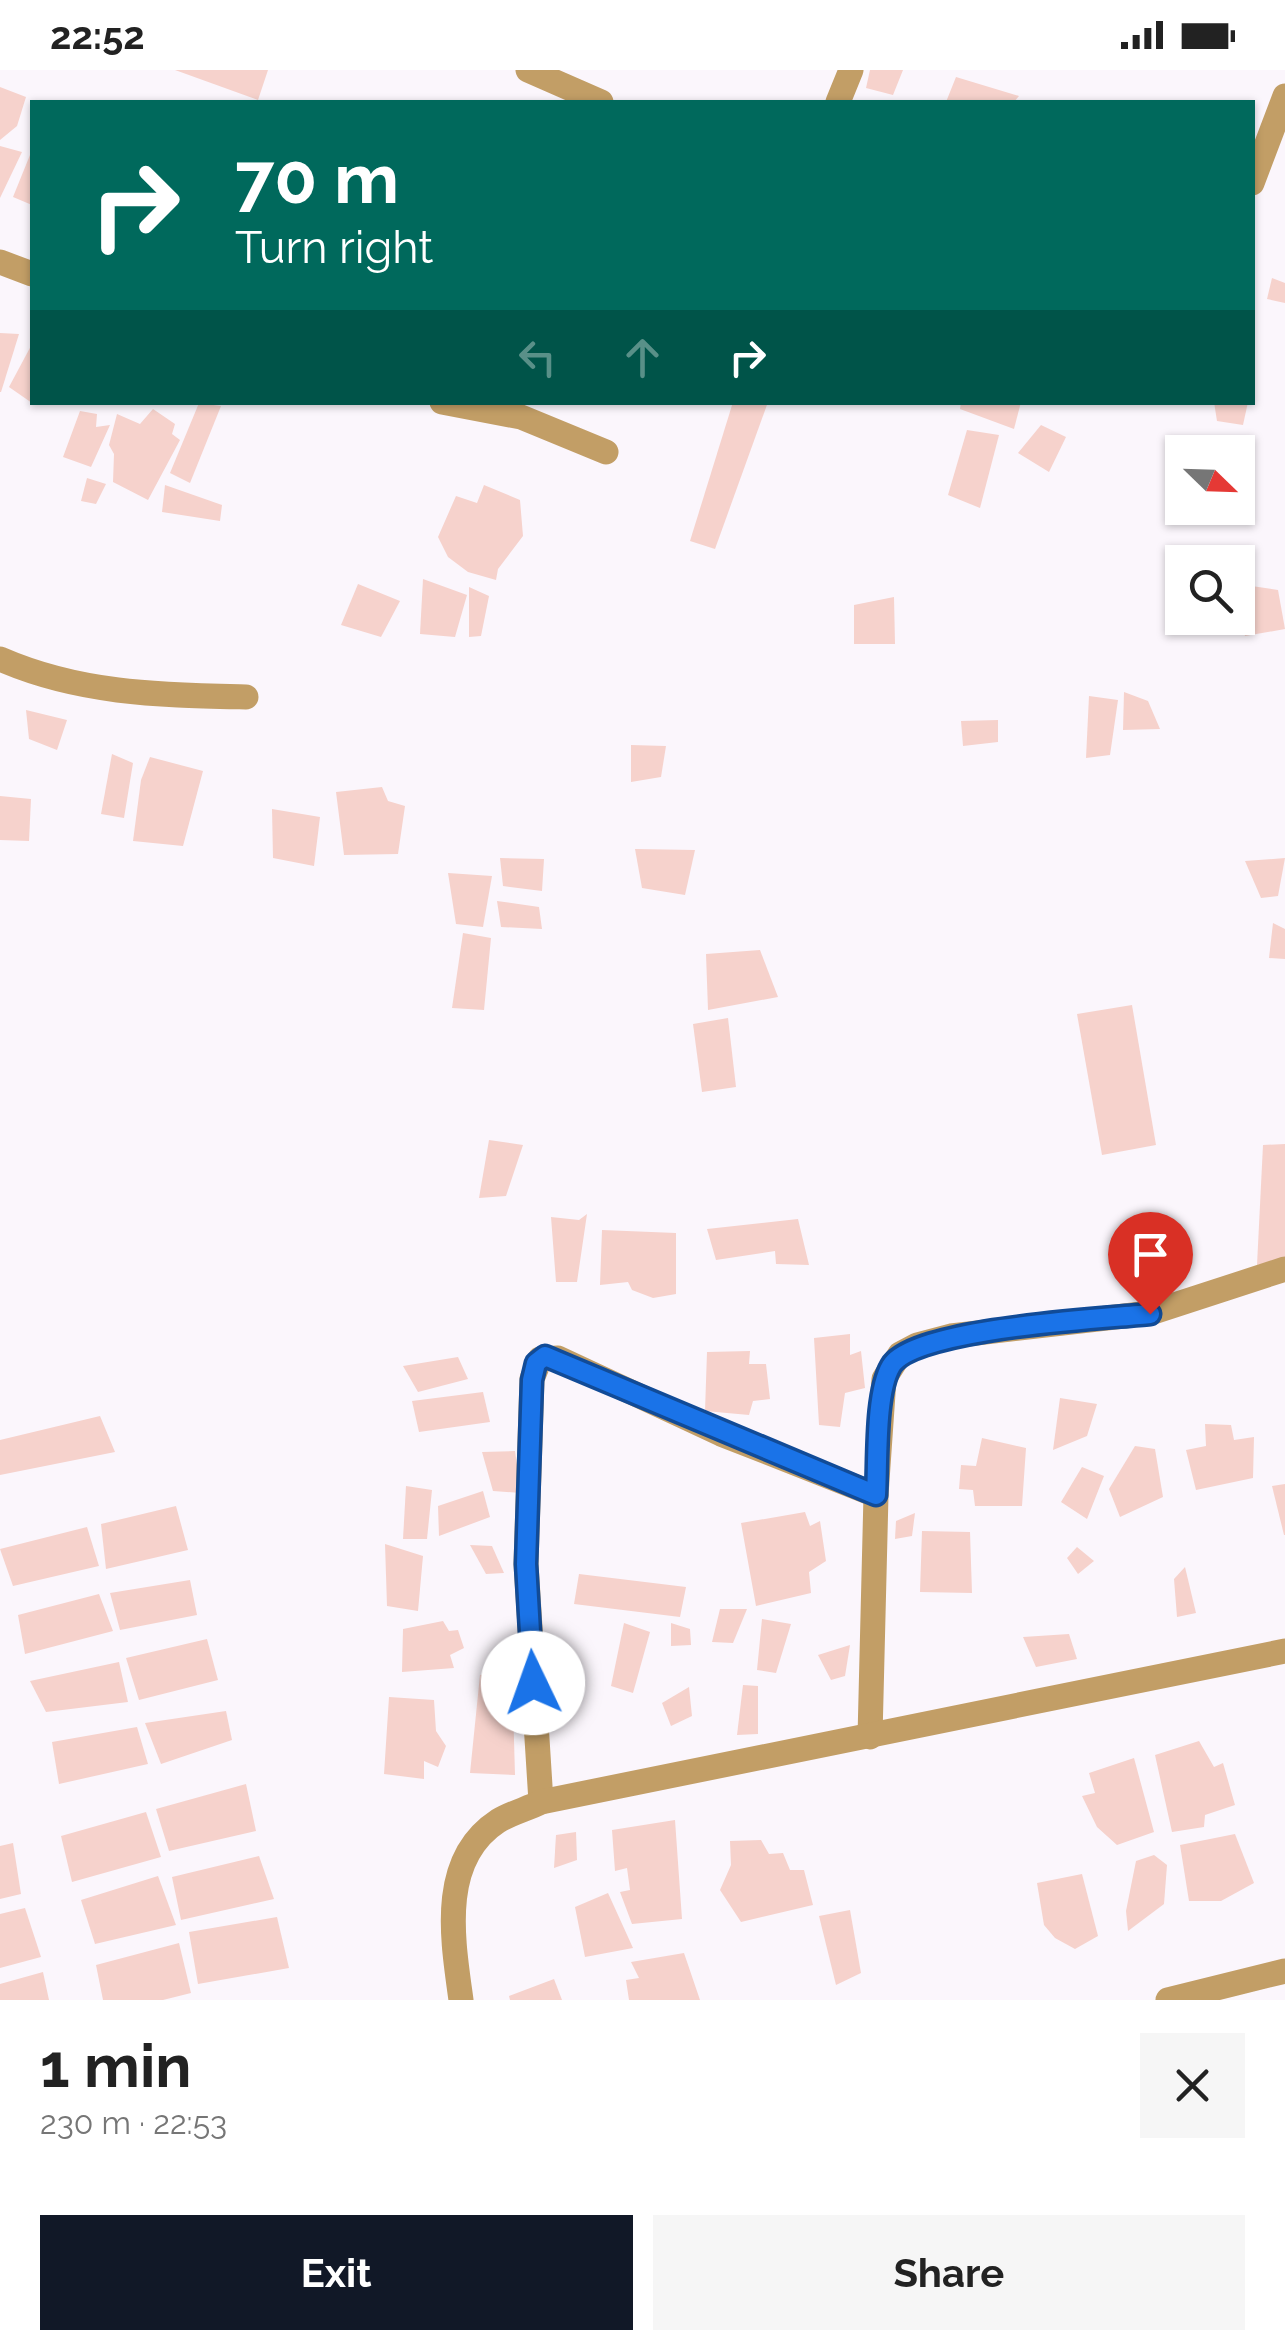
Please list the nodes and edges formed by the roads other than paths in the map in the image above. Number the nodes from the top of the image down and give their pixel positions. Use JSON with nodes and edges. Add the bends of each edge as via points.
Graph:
{"nodes":[{"id":1,"x":528,"y":70,"type":"edge"},
{"id":2,"x":851,"y":70,"type":"edge"},
{"id":3,"x":1285,"y":96,"type":"edge"},
{"id":4,"x":596,"y":100,"type":"edge"},
{"id":5,"x":839,"y":100,"type":"edge"},
{"id":6,"x":1255,"y":175,"type":"edge"},
{"id":7,"x":0,"y":262,"type":"edge"},
{"id":8,"x":30,"y":273,"type":"edge"},
{"id":9,"x":458,"y":405,"type":"edge"},
{"id":10,"x":606,"y":452,"type":"dead end"},
{"id":11,"x":0,"y":659,"type":"edge"},
{"id":12,"x":246,"y":697,"type":"dead end"},
{"id":13,"x":1285,"y":1270,"type":"edge"},
{"id":14,"x":876,"y":1495,"type":"junction"},
{"id":15,"x":1285,"y":1651,"type":"edge"},
{"id":16,"x":870,"y":1736,"type":"junction"},
{"id":17,"x":540,"y":1802,"type":"junction"},
{"id":18,"x":1285,"y":1971,"type":"edge"},
{"id":19,"x":1229,"y":1992,"type":"edge"},
{"id":20,"x":461,"y":2000,"type":"edge"},
{"id":21,"x":1168,"y":2000,"type":"edge"}],
"edges":[{"from":1,"to":4,"type":"street"},
{"from":2,"to":5,"type":"street"},
{"from":3,"to":6,"type":"street"},
{"from":7,"to":8,"type":"street"},
{"from":9,"to":10,"type":"street","via":[[521,417]]},
{"from":11,"to":12,"type":"street","via":[[125,694]]},
{"from":13,"to":14,"type":"street","via":[[1150,1314],[951,1336],[900,1354],[884,1379]]},
{"from":14,"to":16,"type":"street"},
{"from":14,"to":17,"type":"street","via":[[558,1358],[540,1359],[532,1380],[526,1564]]},
{"from":15,"to":16,"type":"street"},
{"from":16,"to":17,"type":"street"},
{"from":17,"to":20,"type":"street","via":[[484,1834],[458,1881],[451,1914]]},
{"from":18,"to":19,"type":"street"},
{"from":19,"to":21,"type":"street"}]}
